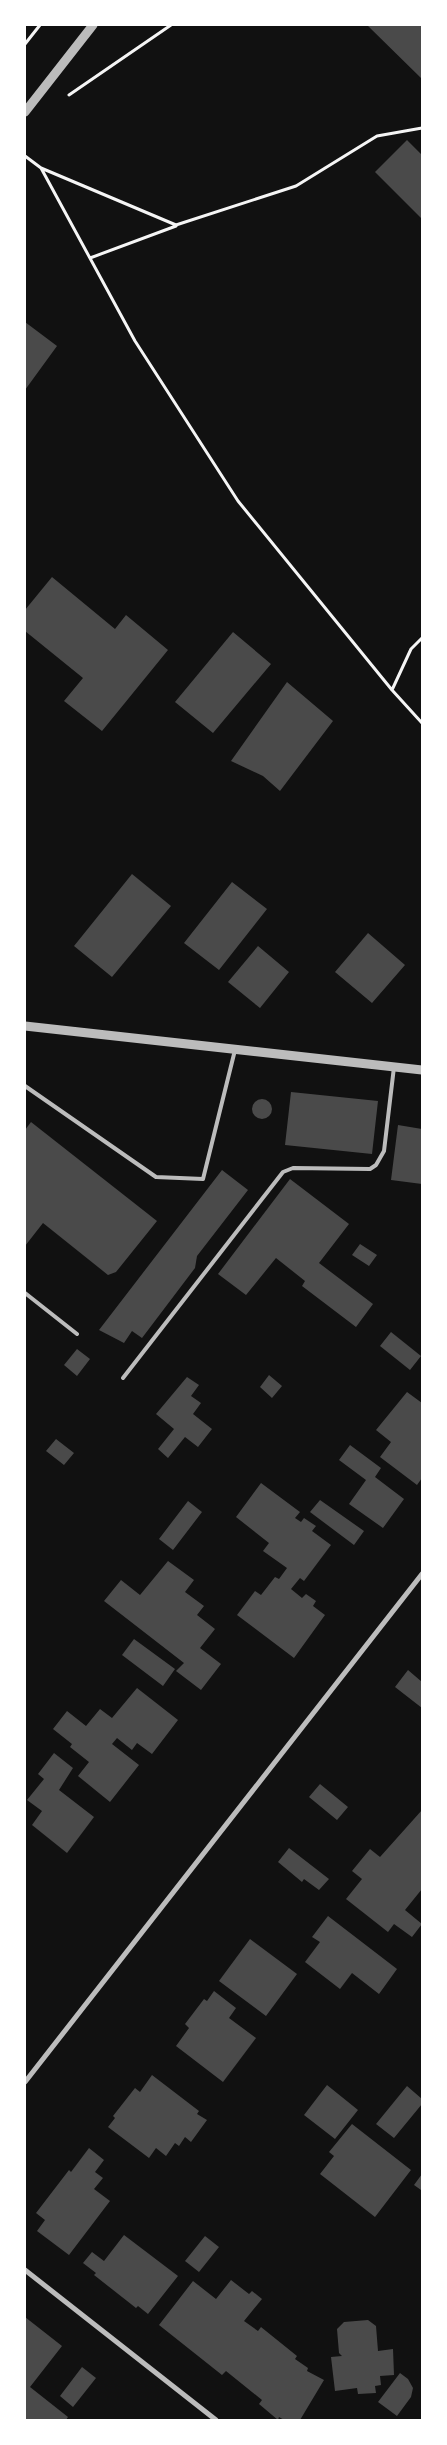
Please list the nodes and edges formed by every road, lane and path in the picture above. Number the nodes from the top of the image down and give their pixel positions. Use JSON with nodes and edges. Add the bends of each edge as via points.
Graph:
{"nodes":[{"id":1,"x":40,"y":25,"type":"edge"},
{"id":2,"x":93,"y":25,"type":"edge"},
{"id":3,"x":171,"y":25,"type":"edge"},
{"id":4,"x":25,"y":44,"type":"edge"},
{"id":5,"x":66,"y":97,"type":"dead end"},
{"id":6,"x":25,"y":112,"type":"edge"},
{"id":7,"x":422,"y":128,"type":"edge"},
{"id":8,"x":25,"y":156,"type":"edge"},
{"id":9,"x":41,"y":168,"type":"junction"},
{"id":10,"x":176,"y":225,"type":"junction"},
{"id":11,"x":90,"y":258,"type":"junction"},
{"id":12,"x":422,"y":638,"type":"edge"},
{"id":13,"x":392,"y":690,"type":"junction"},
{"id":14,"x":422,"y":723,"type":"edge"},
{"id":15,"x":25,"y":1026,"type":"edge"},
{"id":16,"x":235,"y":1050,"type":"junction"},
{"id":17,"x":394,"y":1067,"type":"junction"},
{"id":18,"x":422,"y":1070,"type":"edge"},
{"id":19,"x":25,"y":1086,"type":"edge"},
{"id":20,"x":25,"y":1293,"type":"edge"},
{"id":21,"x":77,"y":1334,"type":"dead end"},
{"id":22,"x":124,"y":1378,"type":"dead end"},
{"id":23,"x":422,"y":1574,"type":"edge"},
{"id":24,"x":25,"y":2082,"type":"edge"},
{"id":25,"x":25,"y":2270,"type":"edge"},
{"id":26,"x":216,"y":2420,"type":"edge"}],
"edges":[{"from":1,"to":4,"type":"path"},
{"from":2,"to":6,"type":"street"},
{"from":3,"to":5,"type":"path"},
{"from":7,"to":10,"type":"path","via":[[377,136],[296,186]]},
{"from":8,"to":9,"type":"path"},
{"from":9,"to":10,"type":"path"},
{"from":9,"to":11,"type":"path"},
{"from":10,"to":11,"type":"path"},
{"from":11,"to":13,"type":"path","via":[[135,341],[238,501]]},
{"from":12,"to":13,"type":"path","via":[[411,648]]},
{"from":13,"to":14,"type":"path"},
{"from":15,"to":16,"type":"street"},
{"from":16,"to":17,"type":"street"},
{"from":16,"to":19,"type":"lane","via":[[203,1179],[156,1177]]},
{"from":17,"to":18,"type":"street"},
{"from":17,"to":22,"type":"lane","via":[[384,1151],[376,1164],[370,1168],[293,1168],[283,1172]]},
{"from":20,"to":21,"type":"lane"},
{"from":23,"to":24,"type":"street"},
{"from":25,"to":26,"type":"street"}]}
